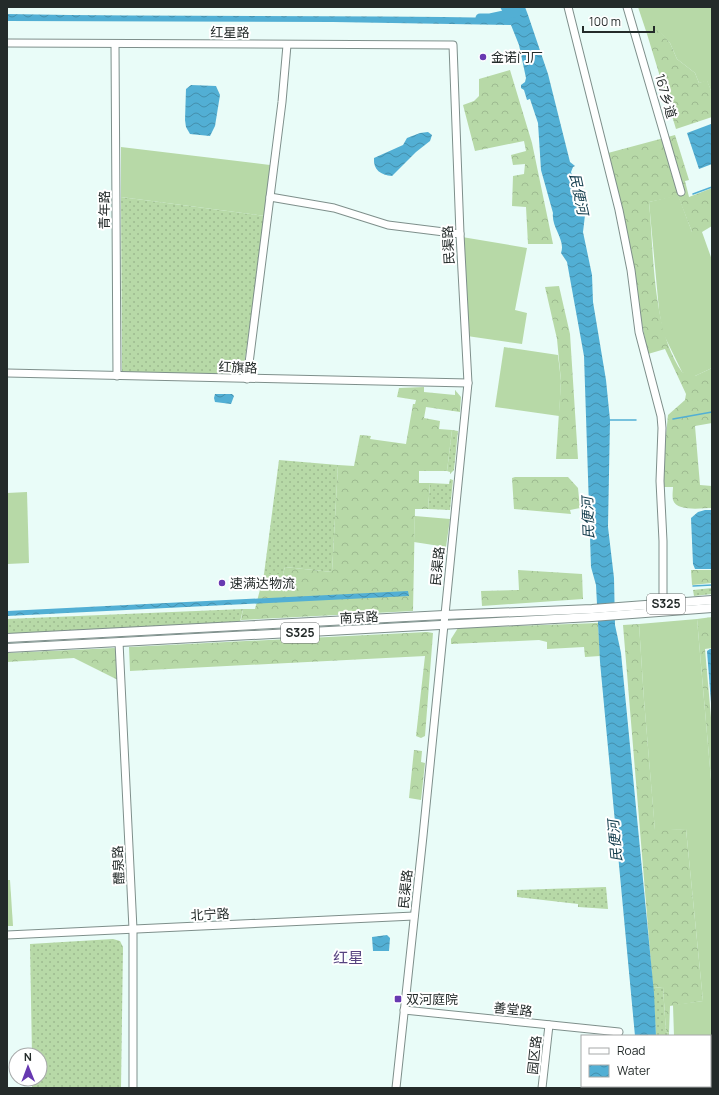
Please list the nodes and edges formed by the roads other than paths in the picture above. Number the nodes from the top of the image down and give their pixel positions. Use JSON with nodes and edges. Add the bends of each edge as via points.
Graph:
{"nodes":[{"id":1,"x":568,"y":7,"type":"edge"},
{"id":2,"x":627,"y":7,"type":"edge"},
{"id":3,"x":7,"y":43,"type":"edge"},
{"id":4,"x":115,"y":44,"type":"junction"},
{"id":5,"x":287,"y":45,"type":"junction"},
{"id":6,"x":453,"y":45,"type":"joint"},
{"id":7,"x":681,"y":192,"type":"dead end"},
{"id":8,"x":270,"y":197,"type":"junction"},
{"id":9,"x":460,"y":234,"type":"junction"},
{"id":10,"x":7,"y":373,"type":"edge"},
{"id":11,"x":117,"y":376,"type":"junction"},
{"id":12,"x":247,"y":379,"type":"junction"},
{"id":13,"x":468,"y":383,"type":"junction"},
{"id":14,"x":712,"y":600,"type":"edge"},
{"id":15,"x":663,"y":604,"type":"junction"},
{"id":16,"x":712,"y":608,"type":"edge"},
{"id":17,"x":621,"y":611,"type":"junction"},
{"id":18,"x":592,"y":613,"type":"junction"},
{"id":19,"x":444,"y":615,"type":"junction"},
{"id":20,"x":444,"y":625,"type":"junction"},
{"id":21,"x":7,"y":638,"type":"edge"},
{"id":22,"x":119,"y":642,"type":"junction"},
{"id":23,"x":7,"y":648,"type":"edge"},
{"id":24,"x":414,"y":916,"type":"junction"},
{"id":25,"x":133,"y":929,"type":"junction"},
{"id":26,"x":7,"y":935,"type":"edge"},
{"id":27,"x":404,"y":1010,"type":"junction"},
{"id":28,"x":549,"y":1025,"type":"junction"},
{"id":29,"x":619,"y":1032,"type":"dead end"},
{"id":30,"x":133,"y":1088,"type":"edge"},
{"id":31,"x":396,"y":1088,"type":"edge"},
{"id":32,"x":542,"y":1088,"type":"edge"}],
"edges":[{"from":1,"to":15,"type":"street","via":[[619,210],[631,270],[639,332],[662,428],[660,481]]},
{"from":2,"to":7,"type":"street","name":"167乡道"},
{"from":3,"to":4,"type":"street","name":"红星路"},
{"from":4,"to":5,"type":"street","name":"红星路"},
{"from":4,"to":11,"type":"street","name":"青年路"},
{"from":5,"to":6,"type":"street","name":"红星路"},
{"from":5,"to":8,"type":"street"},
{"from":6,"to":9,"type":"street","name":"民渠路"},
{"from":8,"to":9,"type":"street","via":[[334,208],[388,225]]},
{"from":8,"to":12,"type":"street"},
{"from":9,"to":13,"type":"street","name":"民渠路"},
{"from":10,"to":11,"type":"street","name":"红旗路"},
{"from":11,"to":12,"type":"street","name":"红旗路"},
{"from":12,"to":13,"type":"street","name":"红旗路"},
{"from":13,"to":19,"type":"street","name":"民渠路"},
{"from":14,"to":15,"type":"main road","name":"南京路","number":"S325"},
{"from":15,"to":17,"type":"main road","name":"南京路","number":"S325"},
{"from":16,"to":17,"type":"main road","name":"南京路","number":"S325"},
{"from":17,"to":18,"type":"main road","name":"南京路","number":"S325"},
{"from":18,"to":19,"type":"main road","name":"南京路","number":"S325"},
{"from":18,"to":20,"type":"main road","name":"南京路","number":"S325"},
{"from":19,"to":20,"type":"street","name":"民渠路"},
{"from":19,"to":21,"type":"main road","name":"南京路","number":"S325"},
{"from":20,"to":22,"type":"main road","name":"南京路","number":"S325"},
{"from":20,"to":24,"type":"street","name":"民渠路"},
{"from":22,"to":23,"type":"main road","name":"南京路","number":"S325"},
{"from":22,"to":25,"type":"street","name":"醴泉路"},
{"from":24,"to":25,"type":"street","name":"北宁路"},
{"from":24,"to":27,"type":"street","name":"民渠路"},
{"from":25,"to":26,"type":"street","name":"北宁路"},
{"from":25,"to":30,"type":"street","name":"醴泉路"},
{"from":27,"to":28,"type":"street","name":"善堂路"},
{"from":27,"to":31,"type":"street","name":"民渠路"},
{"from":28,"to":29,"type":"street","name":"善堂路"},
{"from":28,"to":32,"type":"street","name":"园区路"}]}
